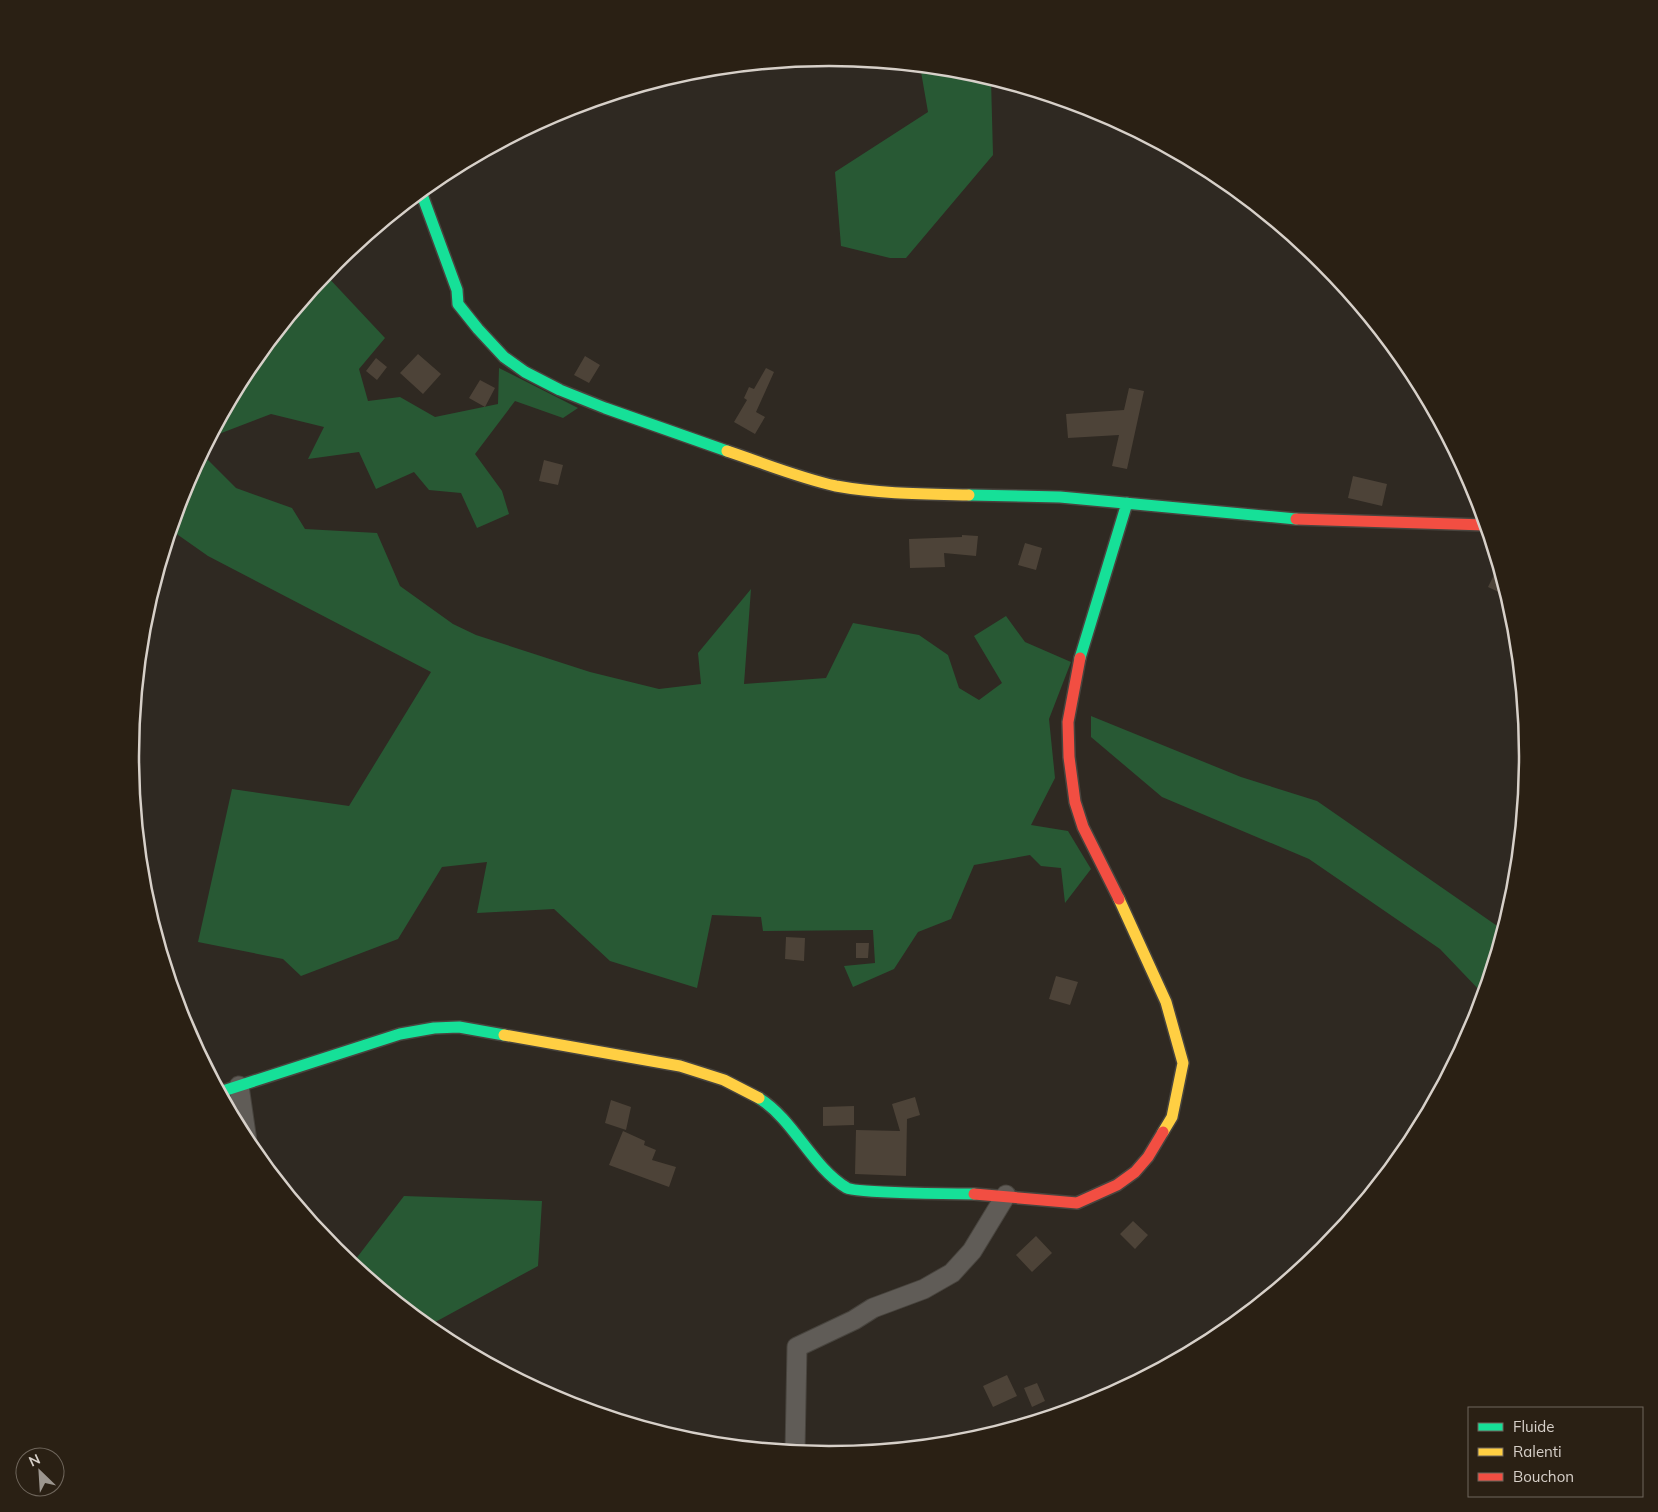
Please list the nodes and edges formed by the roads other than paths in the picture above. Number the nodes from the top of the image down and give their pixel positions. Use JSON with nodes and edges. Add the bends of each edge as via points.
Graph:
{"nodes":[{"id":1,"x":423,"y":199,"type":"edge"},
{"id":2,"x":1127,"y":503,"type":"junction"},
{"id":3,"x":1478,"y":525,"type":"edge"},
{"id":4,"x":239,"y":1086,"type":"junction"},
{"id":5,"x":226,"y":1090,"type":"edge"},
{"id":6,"x":244,"y":1121,"type":"edge"},
{"id":7,"x":1006,"y":1195,"type":"junction"},
{"id":8,"x":795,"y":1444,"type":"edge"}],
"edges":[{"from":1,"to":2,"type":"street","via":[[457,290],[458,304],[504,357],[560,390],[709,446],[838,486],[912,494],[1006,494]]},
{"from":2,"to":3,"type":"street","via":[[1289,519]]},
{"from":2,"to":7,"type":"street","via":[[1081,654],[1068,722],[1069,757],[1075,802],[1083,828],[1166,1002],[1177,1036],[1183,1063],[1177,1099],[1172,1117],[1148,1157],[1135,1172],[1117,1184],[1071,1204]]},
{"from":4,"to":5,"type":"street"},
{"from":4,"to":6,"type":"street"},
{"from":4,"to":7,"type":"street","via":[[400,1034],[459,1027],[648,1060],[729,1080],[764,1100],[833,1178],[849,1189]]},
{"from":7,"to":8,"type":"street","via":[[972,1251],[952,1273],[797,1348]]}]}
